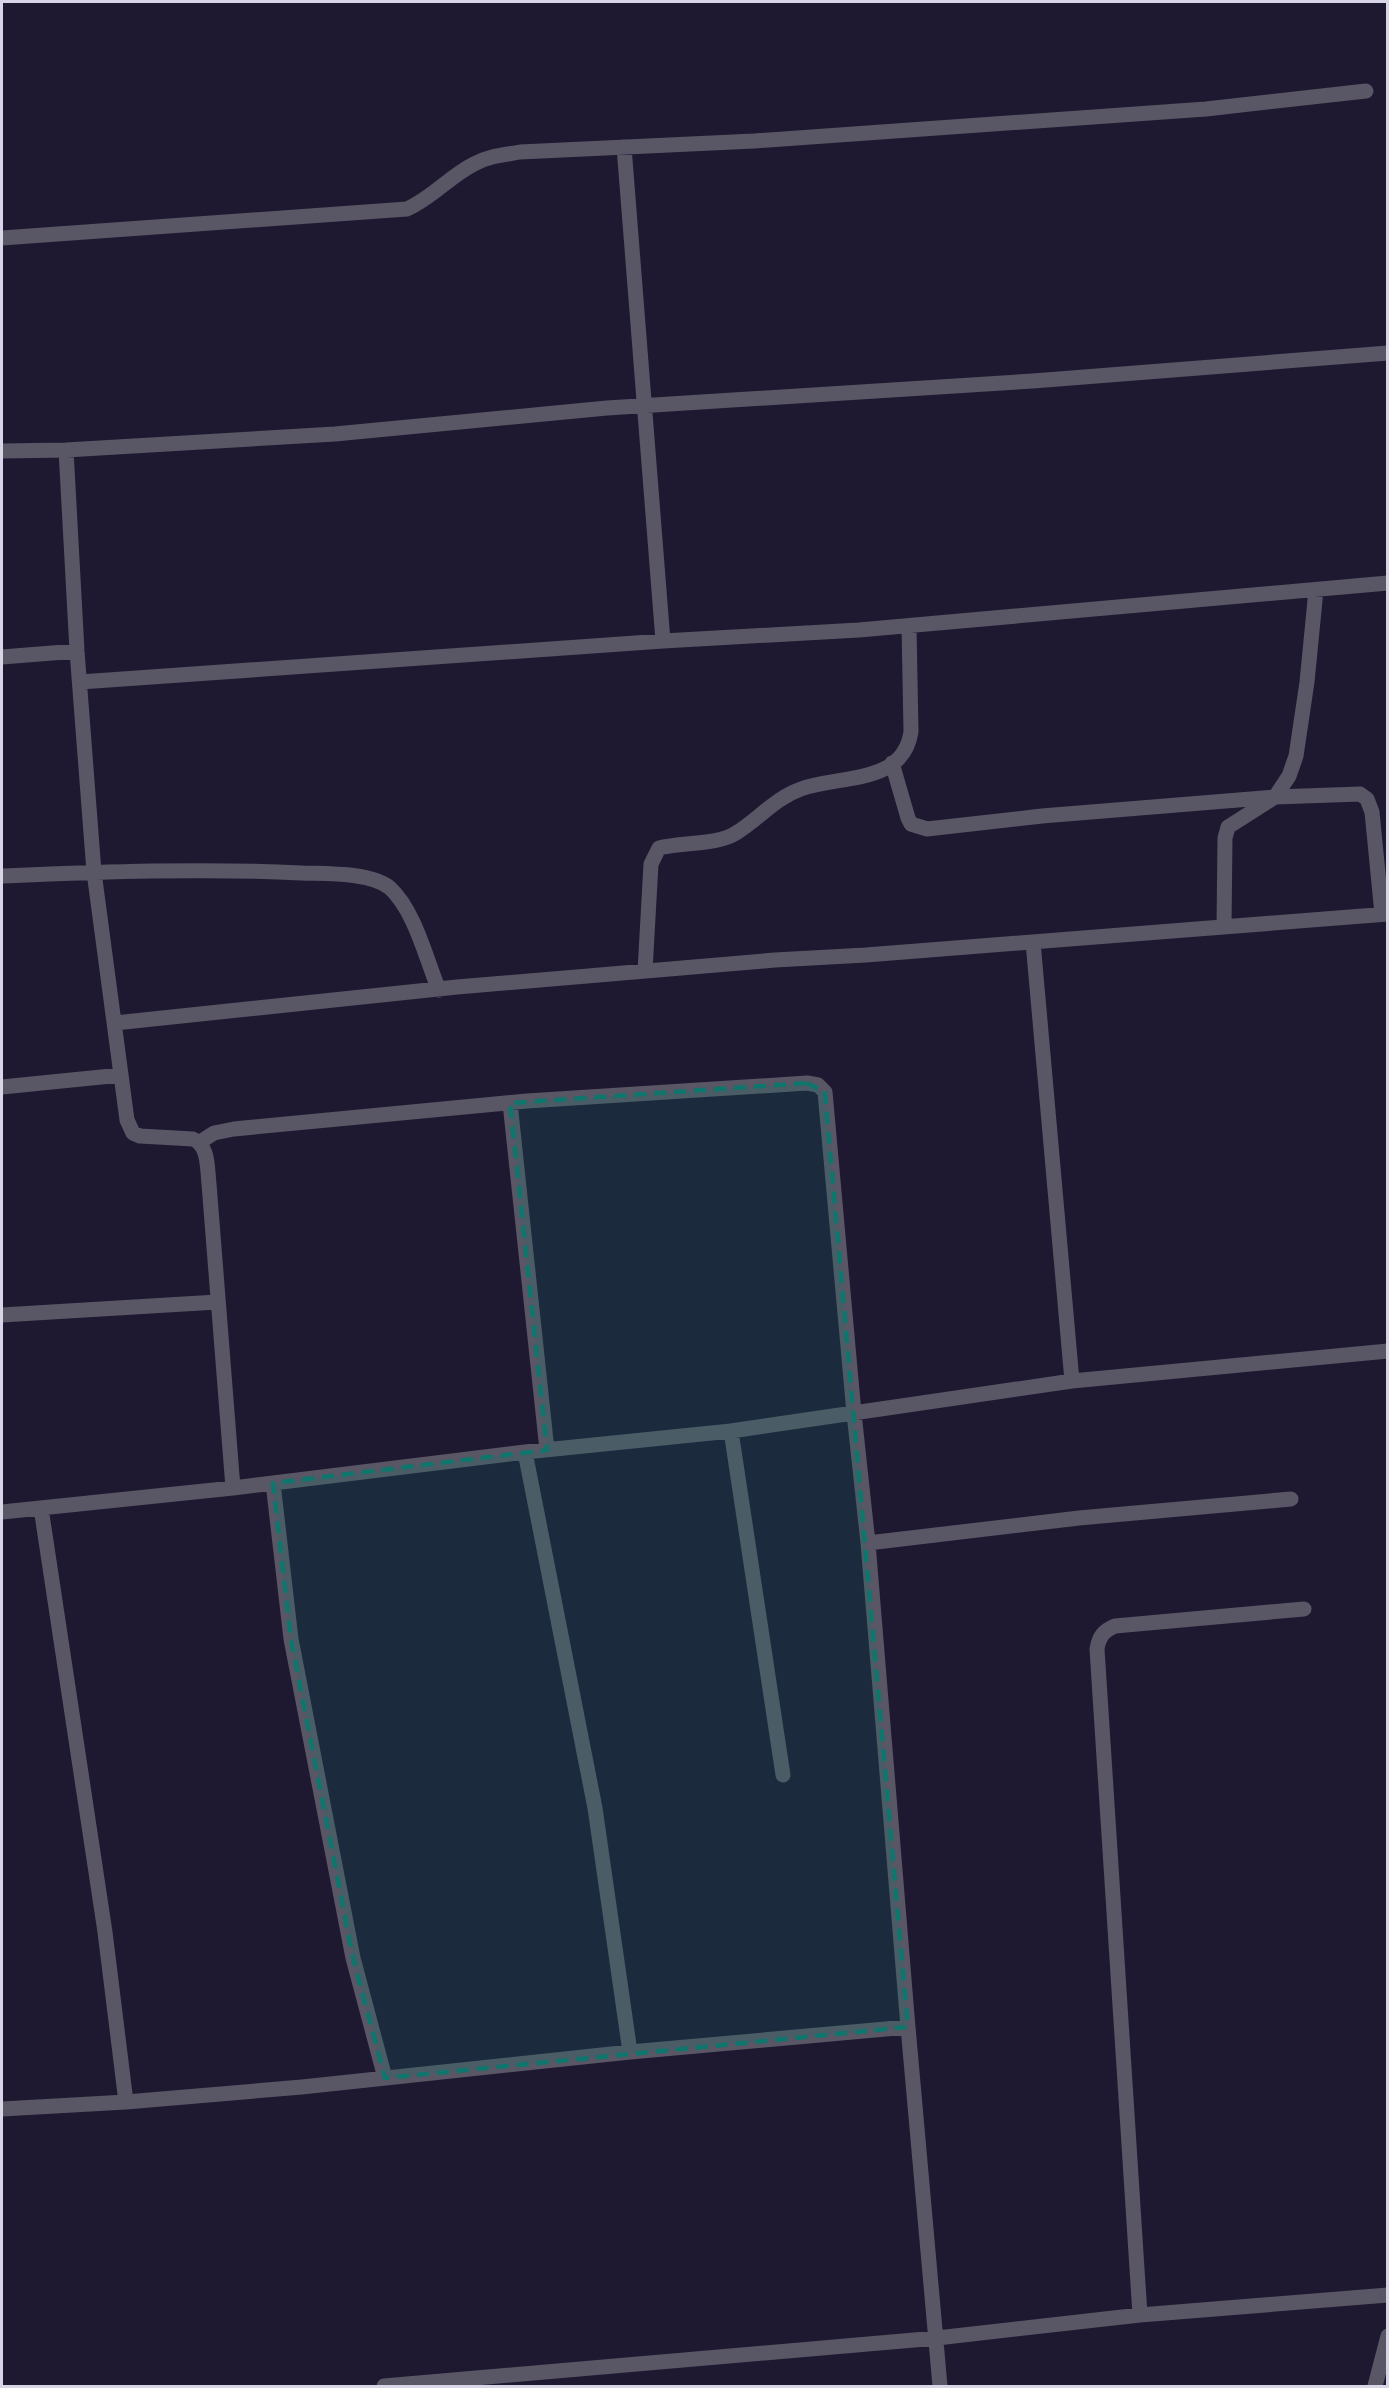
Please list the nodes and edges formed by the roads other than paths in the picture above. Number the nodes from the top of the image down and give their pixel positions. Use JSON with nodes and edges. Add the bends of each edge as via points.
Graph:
{"nodes":[{"id":1,"x":1366,"y":91,"type":"dead end"},
{"id":2,"x":624,"y":147,"type":"junction"},
{"id":3,"x":2,"y":238,"type":"edge"},
{"id":4,"x":1388,"y":353,"type":"edge"},
{"id":5,"x":646,"y":406,"type":"junction"},
{"id":6,"x":66,"y":450,"type":"junction"},
{"id":7,"x":2,"y":451,"type":"edge"},
{"id":8,"x":1388,"y":583,"type":"edge"},
{"id":9,"x":1316,"y":590,"type":"junction"},
{"id":10,"x":909,"y":626,"type":"junction"},
{"id":11,"x":663,"y":641,"type":"junction"},
{"id":12,"x":77,"y":651,"type":"junction"},
{"id":13,"x":2,"y":657,"type":"edge"},
{"id":14,"x":80,"y":681,"type":"junction"},
{"id":15,"x":892,"y":763,"type":"junction"},
{"id":16,"x":1275,"y":797,"type":"junction"},
{"id":17,"x":94,"y":872,"type":"junction"},
{"id":18,"x":2,"y":876,"type":"edge"},
{"id":19,"x":1385,"y":914,"type":"edge"},
{"id":20,"x":1224,"y":927,"type":"junction"},
{"id":21,"x":1033,"y":942,"type":"junction"},
{"id":22,"x":645,"y":971,"type":"junction"},
{"id":23,"x":438,"y":990,"type":"junction"},
{"id":24,"x":115,"y":1023,"type":"junction"},
{"id":25,"x":121,"y":1075,"type":"junction"},
{"id":26,"x":2,"y":1087,"type":"edge"},
{"id":27,"x":510,"y":1103,"type":"junction"},
{"id":28,"x":200,"y":1142,"type":"junction"},
{"id":29,"x":217,"y":1302,"type":"junction"},
{"id":30,"x":2,"y":1315,"type":"edge"},
{"id":31,"x":1388,"y":1351,"type":"edge"},
{"id":32,"x":1072,"y":1381,"type":"junction"},
{"id":33,"x":854,"y":1413,"type":"junction"},
{"id":34,"x":731,"y":1431,"type":"junction"},
{"id":35,"x":547,"y":1450,"type":"junction"},
{"id":36,"x":525,"y":1452,"type":"junction"},
{"id":37,"x":273,"y":1483,"type":"junction"},
{"id":38,"x":233,"y":1488,"type":"junction"},
{"id":39,"x":1291,"y":1499,"type":"dead end"},
{"id":40,"x":41,"y":1508,"type":"junction"},
{"id":41,"x":2,"y":1512,"type":"edge"},
{"id":42,"x":868,"y":1543,"type":"junction"},
{"id":43,"x":1304,"y":1609,"type":"dead end"},
{"id":44,"x":783,"y":1775,"type":"dead end"},
{"id":45,"x":908,"y":2027,"type":"junction"},
{"id":46,"x":630,"y":2052,"type":"junction"},
{"id":47,"x":385,"y":2078,"type":"junction"},
{"id":48,"x":126,"y":2102,"type":"junction"},
{"id":49,"x":2,"y":2109,"type":"edge"},
{"id":50,"x":1388,"y":2295,"type":"edge"},
{"id":51,"x":1140,"y":2315,"type":"junction"},
{"id":52,"x":1388,"y":2336,"type":"edge"},
{"id":53,"x":936,"y":2338,"type":"junction"},
{"id":54,"x":384,"y":2386,"type":"edge"},
{"id":55,"x":940,"y":2386,"type":"edge"},
{"id":56,"x":1375,"y":2386,"type":"edge"}],
"edges":[{"from":1,"to":2,"type":"street","via":[[1206,109]]},
{"from":2,"to":3,"type":"street","via":[[490,157],[472,164],[407,209]]},
{"from":2,"to":5,"type":"street"},
{"from":4,"to":5,"type":"street"},
{"from":5,"to":6,"type":"street","via":[[335,434]]},
{"from":5,"to":11,"type":"street"},
{"from":6,"to":7,"type":"street"},
{"from":6,"to":12,"type":"street"},
{"from":8,"to":9,"type":"street"},
{"from":9,"to":10,"type":"street"},
{"from":9,"to":16,"type":"street","via":[[1296,756]]},
{"from":10,"to":11,"type":"street"},
{"from":10,"to":15,"type":"street","via":[[911,732],[909,745]]},
{"from":11,"to":14,"type":"street"},
{"from":12,"to":13,"type":"street"},
{"from":12,"to":14,"type":"street"},
{"from":14,"to":17,"type":"street"},
{"from":15,"to":16,"type":"street","via":[[911,824],[927,829]]},
{"from":15,"to":22,"type":"street","via":[[882,771],[862,777],[799,789],[735,834],[659,848],[651,864]]},
{"from":16,"to":19,"type":"street","via":[[1360,794],[1367,799]]},
{"from":16,"to":20,"type":"street","via":[[1228,827]]},
{"from":17,"to":18,"type":"street"},
{"from":17,"to":23,"type":"street","via":[[233,869],[352,875],[373,880],[388,887],[410,917]]},
{"from":17,"to":24,"type":"street"},
{"from":19,"to":20,"type":"street"},
{"from":20,"to":21,"type":"street"},
{"from":21,"to":22,"type":"street"},
{"from":21,"to":32,"type":"street"},
{"from":22,"to":23,"type":"street"},
{"from":23,"to":24,"type":"street"},
{"from":24,"to":25,"type":"street"},
{"from":25,"to":26,"type":"street"},
{"from":25,"to":28,"type":"street","via":[[127,1120],[133,1133]]},
{"from":27,"to":28,"type":"street","via":[[234,1129],[214,1133]]},
{"from":27,"to":33,"type":"street","via":[[818,1085],[825,1092]]},
{"from":27,"to":35,"type":"street"},
{"from":28,"to":29,"type":"street","via":[[209,1184]]},
{"from":29,"to":30,"type":"street"},
{"from":29,"to":38,"type":"street"},
{"from":31,"to":32,"type":"street"},
{"from":32,"to":33,"type":"street"},
{"from":33,"to":34,"type":"street"},
{"from":33,"to":42,"type":"street"},
{"from":34,"to":35,"type":"street"},
{"from":34,"to":44,"type":"street"},
{"from":35,"to":36,"type":"street"},
{"from":36,"to":37,"type":"street"},
{"from":36,"to":46,"type":"street","via":[[595,1808]]},
{"from":37,"to":38,"type":"street"},
{"from":37,"to":47,"type":"street","via":[[291,1639],[354,1958]]},
{"from":38,"to":40,"type":"street"},
{"from":39,"to":42,"type":"street","via":[[1079,1518]]},
{"from":40,"to":41,"type":"street"},
{"from":40,"to":48,"type":"street","via":[[105,1932]]},
{"from":42,"to":45,"type":"street"},
{"from":43,"to":51,"type":"street","via":[[1115,1626],[1098,1640]]},
{"from":45,"to":46,"type":"street"},
{"from":45,"to":53,"type":"street"},
{"from":46,"to":47,"type":"street"},
{"from":47,"to":48,"type":"street"},
{"from":48,"to":49,"type":"street"},
{"from":50,"to":51,"type":"street"},
{"from":51,"to":53,"type":"street"},
{"from":52,"to":56,"type":"street"},
{"from":53,"to":54,"type":"street"},
{"from":53,"to":55,"type":"street"}]}
